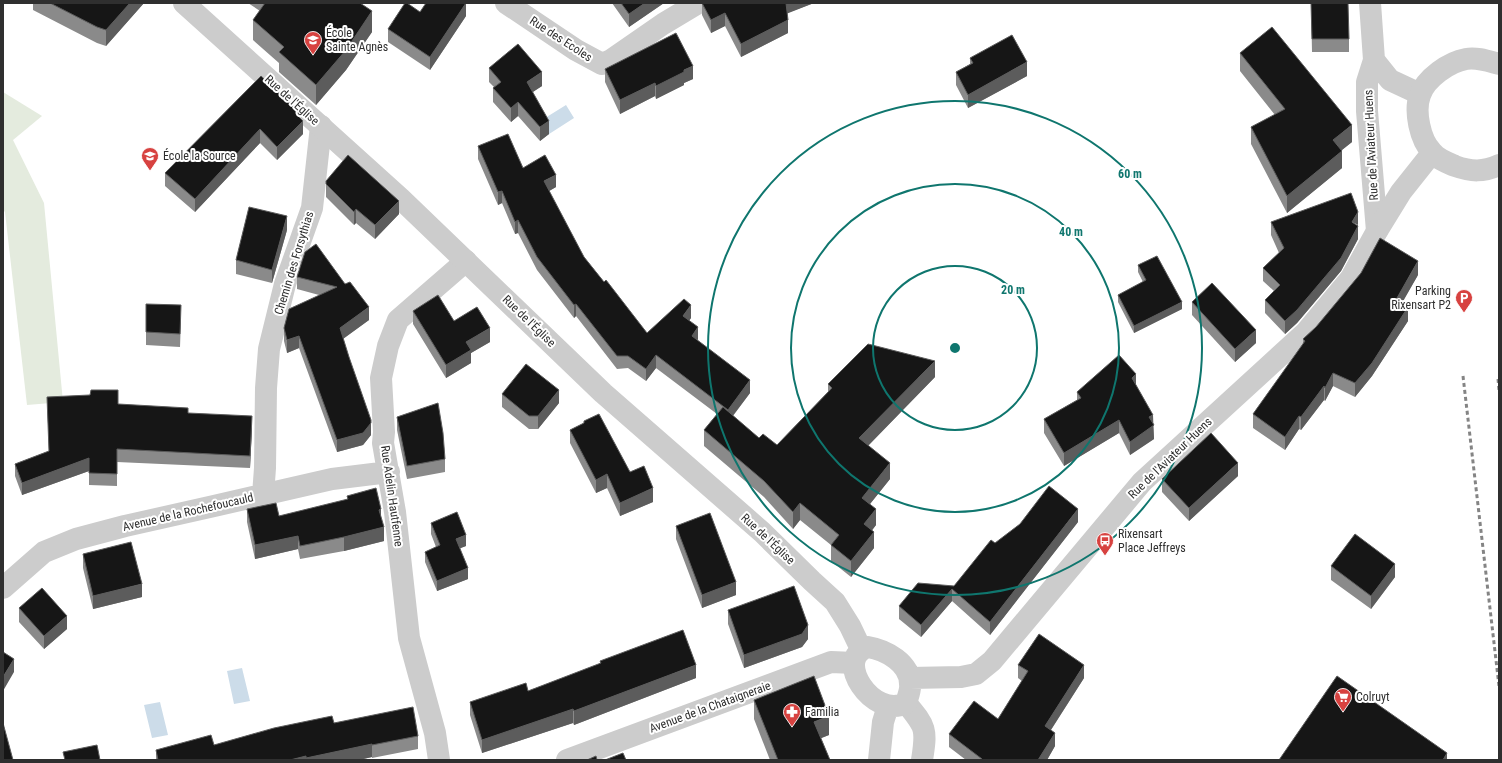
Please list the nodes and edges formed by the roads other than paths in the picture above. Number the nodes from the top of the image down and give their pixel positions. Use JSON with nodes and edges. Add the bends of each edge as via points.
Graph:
{"nodes":[{"id":1,"x":184,"y":3,"type":"edge"},
{"id":2,"x":506,"y":3,"type":"edge"},
{"id":3,"x":698,"y":3,"type":"edge"},
{"id":4,"x":1370,"y":3,"type":"edge"},
{"id":5,"x":1374,"y":60,"type":"junction"},
{"id":6,"x":1499,"y":64,"type":"edge"},
{"id":7,"x":1420,"y":94,"type":"junction"},
{"id":8,"x":321,"y":126,"type":"junction"},
{"id":9,"x":1432,"y":153,"type":"junction"},
{"id":10,"x":1499,"y":165,"type":"edge"},
{"id":11,"x":1377,"y":231,"type":"junction"},
{"id":12,"x":466,"y":261,"type":"junction"},
{"id":13,"x":389,"y":472,"type":"junction"},
{"id":14,"x":263,"y":495,"type":"junction"},
{"id":15,"x":3,"y":588,"type":"edge"},
{"id":16,"x":857,"y":656,"type":"junction"},
{"id":17,"x":910,"y":678,"type":"junction"},
{"id":18,"x":897,"y":704,"type":"junction"},
{"id":19,"x":439,"y":760,"type":"edge"},
{"id":20,"x":567,"y":760,"type":"edge"},
{"id":21,"x":878,"y":760,"type":"edge"},
{"id":22,"x":922,"y":760,"type":"edge"}],
"edges":[{"from":1,"to":8,"type":"street","name":"Rue de l'Église"},
{"from":2,"to":3,"type":"street","name":"Rue des Ecoles","via":[[576,50],[602,64]]},
{"from":4,"to":5,"type":"street"},
{"from":5,"to":7,"type":"street","via":[[1390,80]]},
{"from":5,"to":11,"type":"street","name":"Rue de l'Aviateur Huens","via":[[1367,82],[1367,111]]},
{"from":6,"to":7,"type":"street","via":[[1483,59],[1456,62],[1443,68]]},
{"from":7,"to":9,"type":"street","via":[[1417,106],[1419,128]]},
{"from":8,"to":12,"type":"street","name":"Rue de l'Église"},
{"from":8,"to":14,"type":"street","name":"Chemin des Forsythias","via":[[312,208],[285,284],[269,349]]},
{"from":9,"to":10,"type":"street","via":[[1460,168],[1479,171]]},
{"from":9,"to":11,"type":"street","name":"Rue de l'Aviateur Huens","via":[[1401,192]]},
{"from":11,"to":17,"type":"street","name":"Rue de l'Aviateur Huens","via":[[1351,278],[1306,332],[1142,482],[992,661],[976,674],[961,677]]},
{"from":12,"to":13,"type":"street","name":"Rue Adelin Hautfenne","via":[[401,316],[388,346],[381,378],[383,443]]},
{"from":12,"to":16,"type":"street","name":"Rue de l'Église","via":[[603,393],[762,532],[835,602],[850,626]]},
{"from":13,"to":14,"type":"street","name":"Avenue de la Rochefoucauld","via":[[332,478]]},
{"from":13,"to":19,"type":"street","name":"Rue Adelin Hautfenne","via":[[409,638],[435,733]]},
{"from":14,"to":15,"type":"street","name":"Avenue de la Rochefoucauld","via":[[76,539],[44,552]]},
{"from":16,"to":17,"type":"street","via":[[868,647],[884,651],[894,657]]},
{"from":16,"to":18,"type":"street","via":[[857,680],[867,694]]},
{"from":16,"to":20,"type":"street","name":"Avenue de la Chataigneraie","via":[[831,662]]},
{"from":17,"to":18,"type":"street","via":[[909,693]]},
{"from":18,"to":21,"type":"street","via":[[883,722]]},
{"from":18,"to":22,"type":"street","via":[[919,718],[924,728]]}]}
